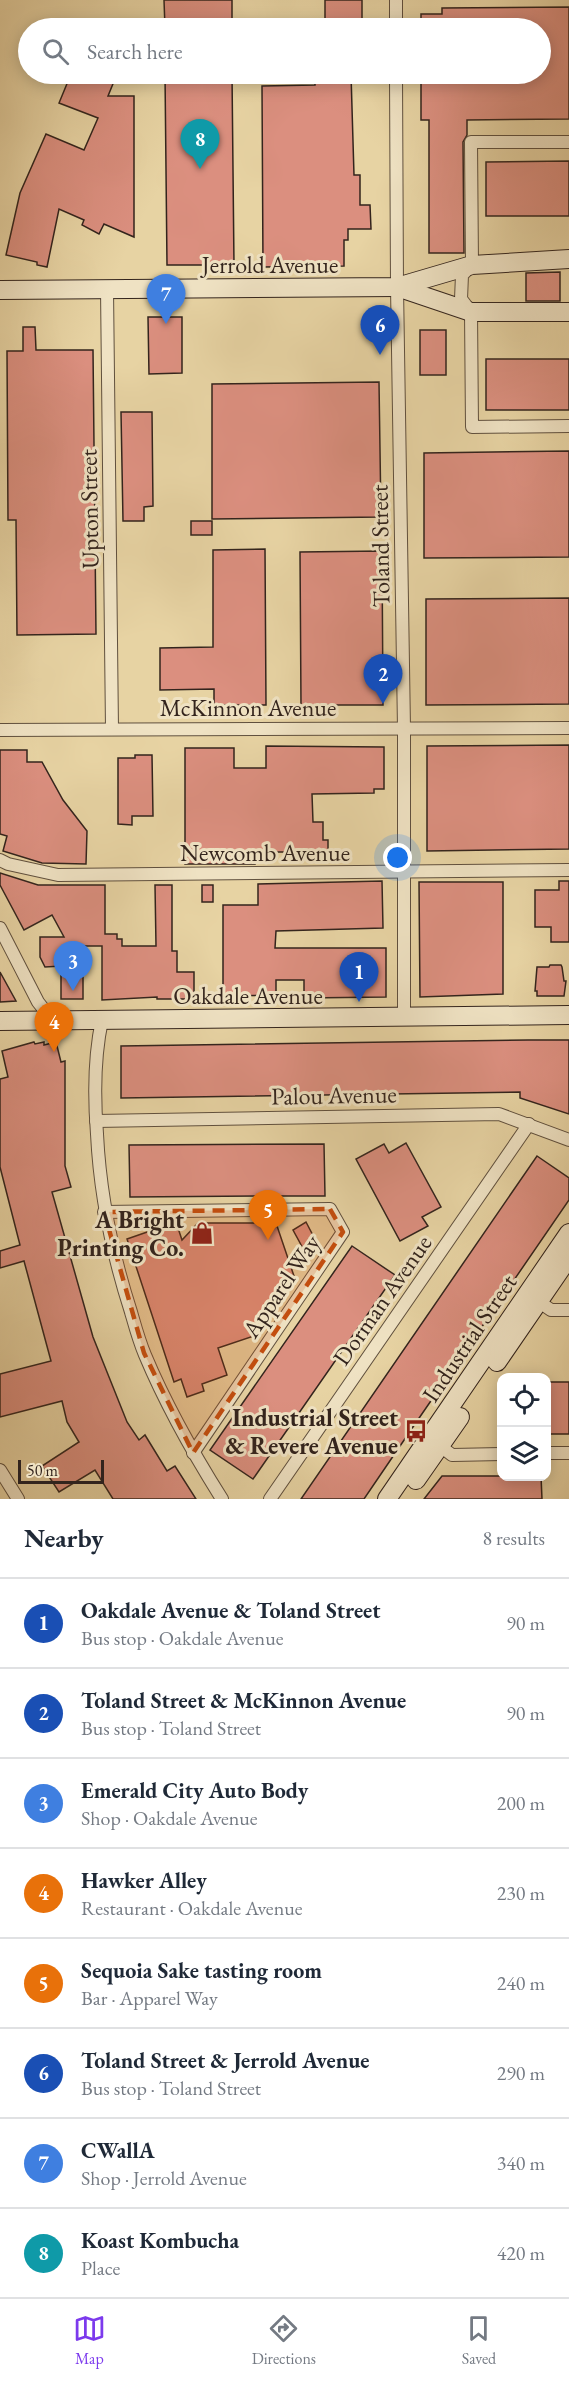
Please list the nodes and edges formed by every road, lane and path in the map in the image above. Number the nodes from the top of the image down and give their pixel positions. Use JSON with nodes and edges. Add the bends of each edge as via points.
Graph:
{"nodes":[{"id":1,"x":396,"y":0,"type":"edge"},
{"id":2,"x":396,"y":18,"type":"edge"},
{"id":3,"x":396,"y":84,"type":"edge"},
{"id":4,"x":569,"y":142,"type":"edge"},
{"id":5,"x":569,"y":259,"type":"edge"},
{"id":6,"x":472,"y":265,"type":"junction"},
{"id":7,"x":397,"y":287,"type":"junction"},
{"id":8,"x":107,"y":289,"type":"junction"},
{"id":9,"x":0,"y":290,"type":"edge"},
{"id":10,"x":471,"y":312,"type":"junction"},
{"id":11,"x":569,"y":312,"type":"edge"},
{"id":12,"x":569,"y":426,"type":"edge"},
{"id":13,"x":404,"y":728,"type":"junction"},
{"id":14,"x":569,"y":728,"type":"edge"},
{"id":15,"x":112,"y":729,"type":"junction"},
{"id":16,"x":0,"y":730,"type":"edge"},
{"id":17,"x":0,"y":860,"type":"edge"},
{"id":18,"x":569,"y":870,"type":"edge"},
{"id":19,"x":403,"y":872,"type":"junction"},
{"id":20,"x":0,"y":928,"type":"edge"},
{"id":21,"x":569,"y":1015,"type":"edge"},
{"id":22,"x":404,"y":1018,"type":"junction"},
{"id":23,"x":102,"y":1020,"type":"junction"},
{"id":24,"x":0,"y":1021,"type":"edge"},
{"id":25,"x":53,"y":1021,"type":"junction"},
{"id":26,"x":96,"y":1121,"type":"junction"},
{"id":27,"x":528,"y":1124,"type":"junction"},
{"id":28,"x":569,"y":1140,"type":"edge"},
{"id":29,"x":104,"y":1212,"type":"junction"},
{"id":30,"x":569,"y":1233,"type":"edge"},
{"id":31,"x":569,"y":1257,"type":"edge"},
{"id":32,"x":533,"y":1298,"type":"junction"},
{"id":33,"x":569,"y":1310,"type":"edge"},
{"id":34,"x":434,"y":1442,"type":"junction"},
{"id":35,"x":193,"y":1453,"type":"junction"},
{"id":36,"x":551,"y":1453,"type":"edge"},
{"id":37,"x":569,"y":1453,"type":"edge"},
{"id":38,"x":497,"y":1454,"type":"edge"},
{"id":39,"x":0,"y":1470,"type":"edge"},
{"id":40,"x":18,"y":1499,"type":"edge"},
{"id":41,"x":222,"y":1499,"type":"edge"},
{"id":42,"x":270,"y":1499,"type":"edge"},
{"id":43,"x":387,"y":1499,"type":"edge"},
{"id":44,"x":403,"y":1499,"type":"edge"}],
"edges":[{"from":1,"to":2,"type":"street"},
{"from":3,"to":7,"type":"street","name":"Toland Street"},
{"from":4,"to":6,"type":"street","via":[[471,142]]},
{"from":5,"to":6,"type":"street","name":"Jerrold Avenue"},
{"from":6,"to":7,"type":"street","name":"Jerrold Avenue"},
{"from":6,"to":10,"type":"street","via":[[462,275],[461,299]]},
{"from":7,"to":8,"type":"street","name":"Jerrold Avenue"},
{"from":7,"to":10,"type":"street","name":"Jerrold Avenue"},
{"from":7,"to":13,"type":"street","name":"Toland Street"},
{"from":8,"to":9,"type":"street","name":"Jerrold Avenue"},
{"from":8,"to":15,"type":"street","name":"Upton Street"},
{"from":10,"to":11,"type":"street","name":"Jerrold Avenue"},
{"from":10,"to":12,"type":"street","via":[[472,428]]},
{"from":13,"to":14,"type":"street","name":"McKinnon Avenue"},
{"from":13,"to":15,"type":"street","name":"McKinnon Avenue"},
{"from":13,"to":19,"type":"street","name":"Toland Street"},
{"from":15,"to":16,"type":"street","name":"McKinnon Avenue"},
{"from":17,"to":19,"type":"street","name":"Newcomb Avenue","via":[[58,875]]},
{"from":18,"to":19,"type":"street","name":"Newcomb Avenue"},
{"from":19,"to":22,"type":"street","name":"Toland Street"},
{"from":20,"to":25,"type":"street","via":[[38,1002]]},
{"from":21,"to":22,"type":"street","name":"Oakdale Avenue"},
{"from":22,"to":23,"type":"street","name":"Oakdale Avenue"},
{"from":23,"to":25,"type":"street","name":"Oakdale Avenue"},
{"from":23,"to":26,"type":"street","via":[[97,1043]]},
{"from":24,"to":25,"type":"street","name":"Oakdale Avenue"},
{"from":26,"to":27,"type":"street","name":"Palou Avenue","via":[[499,1114]]},
{"from":26,"to":29,"type":"street"},
{"from":27,"to":28,"type":"street","name":"Palou Avenue"},
{"from":27,"to":42,"type":"street","name":"Dorman Avenue"},
{"from":29,"to":35,"type":"street","via":[[144,1353]]},
{"from":29,"to":35,"type":"street","name":"Apparel Way","via":[[330,1209],[343,1232]]},
{"from":30,"to":32,"type":"street","name":"Industrial Street"},
{"from":31,"to":32,"type":"street","name":"Industrial Street"},
{"from":32,"to":33,"type":"street","via":[[551,1310]]},
{"from":32,"to":34,"type":"street","name":"Industrial Street"},
{"from":34,"to":38,"type":"street","via":[[452,1455]]},
{"from":34,"to":43,"type":"street","name":"Industrial Street"},
{"from":34,"to":44,"type":"street","name":"Industrial Street"},
{"from":35,"to":41,"type":"street"},
{"from":36,"to":37,"type":"street"},
{"from":39,"to":40,"type":"street"}]}
